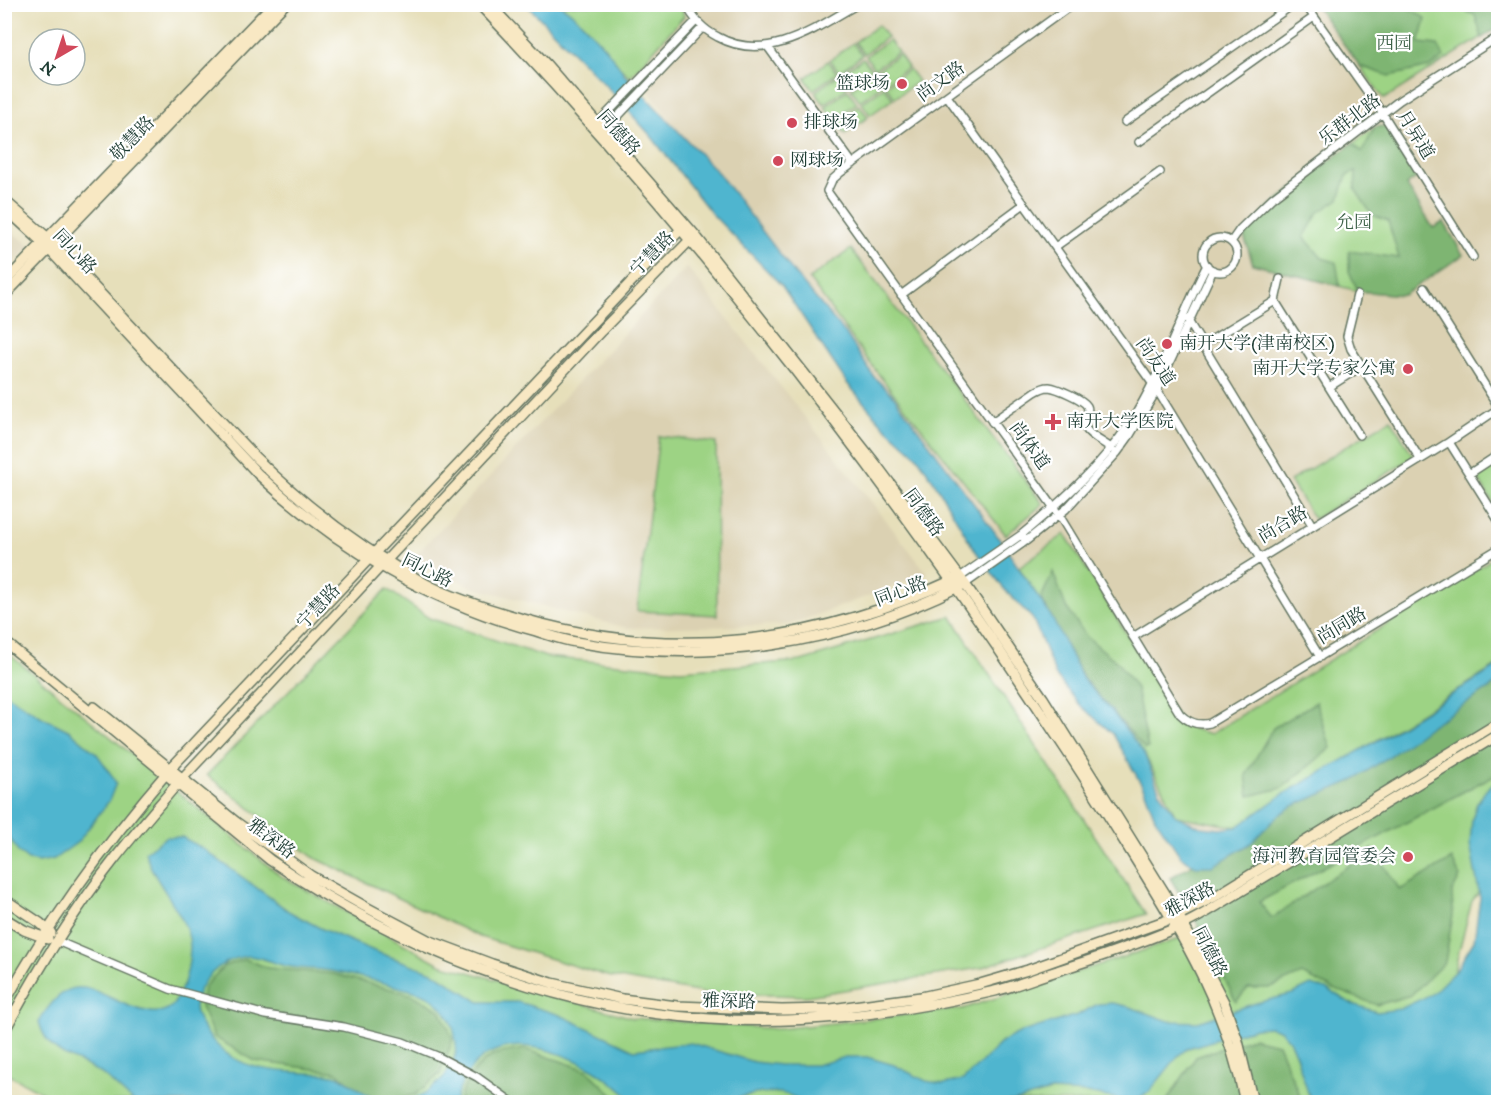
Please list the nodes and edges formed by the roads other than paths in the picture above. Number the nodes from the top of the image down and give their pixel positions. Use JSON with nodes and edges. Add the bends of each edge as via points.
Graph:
{"nodes":[{"id":1,"x":273,"y":4,"type":"edge"},
{"id":2,"x":285,"y":4,"type":"edge"},
{"id":3,"x":479,"y":4,"type":"edge"},
{"id":4,"x":489,"y":4,"type":"edge"},
{"id":5,"x":686,"y":4,"type":"edge"},
{"id":6,"x":858,"y":4,"type":"edge"},
{"id":7,"x":1073,"y":4,"type":"edge"},
{"id":8,"x":1294,"y":4,"type":"edge"},
{"id":9,"x":1305,"y":4,"type":"edge"},
{"id":10,"x":1314,"y":17,"type":"junction"},
{"id":11,"x":696,"y":21,"type":"junction"},
{"id":12,"x":703,"y":27,"type":"junction"},
{"id":13,"x":1498,"y":37,"type":"edge"},
{"id":14,"x":768,"y":47,"type":"junction"},
{"id":15,"x":947,"y":96,"type":"junction"},
{"id":16,"x":1383,"y":114,"type":"junction"},
{"id":17,"x":1125,"y":122,"type":"dead end"},
{"id":18,"x":599,"y":129,"type":"junction"},
{"id":19,"x":1139,"y":142,"type":"dead end"},
{"id":20,"x":853,"y":164,"type":"junction"},
{"id":21,"x":1160,"y":172,"type":"dead end"},
{"id":22,"x":828,"y":186,"type":"joint"},
{"id":23,"x":4,"y":200,"type":"edge"},
{"id":24,"x":1024,"y":204,"type":"junction"},
{"id":25,"x":4,"y":207,"type":"edge"},
{"id":26,"x":683,"y":227,"type":"junction"},
{"id":27,"x":692,"y":237,"type":"junction"},
{"id":28,"x":1231,"y":242,"type":"junction"},
{"id":29,"x":49,"y":244,"type":"junction"},
{"id":30,"x":1055,"y":247,"type":"junction"},
{"id":31,"x":1473,"y":257,"type":"dead end"},
{"id":32,"x":1210,"y":268,"type":"junction"},
{"id":33,"x":1280,"y":279,"type":"dead end"},
{"id":34,"x":4,"y":283,"type":"edge"},
{"id":35,"x":1424,"y":288,"type":"dead end"},
{"id":36,"x":901,"y":295,"type":"junction"},
{"id":37,"x":1357,"y":295,"type":"dead end"},
{"id":38,"x":4,"y":296,"type":"edge"},
{"id":39,"x":1275,"y":301,"type":"junction"},
{"id":40,"x":1184,"y":314,"type":"junction"},
{"id":41,"x":1188,"y":321,"type":"junction"},
{"id":42,"x":1203,"y":345,"type":"junction"},
{"id":43,"x":1362,"y":366,"type":"junction"},
{"id":44,"x":1153,"y":383,"type":"junction"},
{"id":45,"x":1329,"y":387,"type":"junction"},
{"id":46,"x":1158,"y":390,"type":"junction"},
{"id":47,"x":992,"y":422,"type":"junction"},
{"id":48,"x":1359,"y":435,"type":"dead end"},
{"id":49,"x":1449,"y":442,"type":"junction"},
{"id":50,"x":1110,"y":447,"type":"junction"},
{"id":51,"x":1117,"y":453,"type":"junction"},
{"id":52,"x":1498,"y":455,"type":"edge"},
{"id":53,"x":1420,"y":459,"type":"junction"},
{"id":54,"x":1469,"y":474,"type":"junction"},
{"id":55,"x":1054,"y":507,"type":"junction"},
{"id":56,"x":1059,"y":515,"type":"junction"},
{"id":57,"x":1498,"y":520,"type":"edge"},
{"id":58,"x":1312,"y":525,"type":"junction"},
{"id":59,"x":1024,"y":538,"type":"junction"},
{"id":60,"x":1498,"y":549,"type":"edge"},
{"id":61,"x":371,"y":556,"type":"junction"},
{"id":62,"x":1260,"y":557,"type":"junction"},
{"id":63,"x":383,"y":563,"type":"junction"},
{"id":64,"x":959,"y":582,"type":"junction"},
{"id":65,"x":4,"y":633,"type":"edge"},
{"id":66,"x":1133,"y":637,"type":"junction"},
{"id":67,"x":4,"y":641,"type":"edge"},
{"id":68,"x":1320,"y":657,"type":"junction"},
{"id":69,"x":1498,"y":723,"type":"edge"},
{"id":70,"x":1201,"y":725,"type":"joint"},
{"id":71,"x":1498,"y":735,"type":"edge"},
{"id":72,"x":168,"y":771,"type":"junction"},
{"id":73,"x":180,"y":781,"type":"junction"},
{"id":74,"x":4,"y":899,"type":"edge"},
{"id":75,"x":1198,"y":916,"type":"junction"},
{"id":76,"x":4,"y":918,"type":"edge"},
{"id":77,"x":1180,"y":922,"type":"junction"},
{"id":78,"x":24,"y":930,"type":"junction"},
{"id":79,"x":49,"y":936,"type":"junction"},
{"id":80,"x":1189,"y":940,"type":"junction"},
{"id":81,"x":34,"y":953,"type":"junction"},
{"id":82,"x":4,"y":1004,"type":"edge"},
{"id":83,"x":4,"y":1032,"type":"edge"},
{"id":84,"x":1234,"y":1042,"type":"junction"},
{"id":85,"x":512,"y":1102,"type":"edge"},
{"id":86,"x":1245,"y":1102,"type":"edge"},
{"id":87,"x":1253,"y":1102,"type":"edge"}],
"edges":[{"from":1,"to":29,"type":"main road","name":"敬慧路"},
{"from":2,"to":29,"type":"main road","name":"敬慧路"},
{"from":3,"to":18,"type":"main road","name":"同德路"},
{"from":4,"to":18,"type":"main road","name":"同德路"},
{"from":5,"to":11,"type":"street"},
{"from":6,"to":14,"type":"street","via":[[808,33]]},
{"from":7,"to":15,"type":"street","name":"尚文路"},
{"from":8,"to":17,"type":"street"},
{"from":9,"to":10,"type":"street","name":"月异道"},
{"from":10,"to":16,"type":"street","name":"月异道"},
{"from":10,"to":19,"type":"street"},
{"from":11,"to":12,"type":"street"},
{"from":11,"to":18,"type":"street","via":[[615,105]]},
{"from":12,"to":14,"type":"street","via":[[727,42]]},
{"from":12,"to":18,"type":"street","via":[[621,112]]},
{"from":13,"to":16,"type":"street","name":"乐群北路"},
{"from":14,"to":20,"type":"street"},
{"from":15,"to":20,"type":"street","name":"尚文路"},
{"from":15,"to":24,"type":"street","name":"尚友道"},
{"from":16,"to":28,"type":"street","name":"乐群北路","via":[[1272,198]]},
{"from":16,"to":31,"type":"street","name":"月异道"},
{"from":18,"to":26,"type":"main road","name":"同德路"},
{"from":20,"to":22,"type":"street","name":"尚文路"},
{"from":21,"to":30,"type":"street"},
{"from":22,"to":36,"type":"street","name":"尚体道","via":[[830,198]]},
{"from":23,"to":29,"type":"main road","name":"同心路"},
{"from":24,"to":30,"type":"street","name":"尚友道"},
{"from":24,"to":36,"type":"street"},
{"from":25,"to":29,"type":"main road","name":"同心路"},
{"from":26,"to":27,"type":"main road","name":"同德路"},
{"from":26,"to":61,"type":"main road","name":"宁慧路"},
{"from":27,"to":63,"type":"main road","name":"宁慧路"},
{"from":27,"to":64,"type":"main road","name":"同德路"},
{"from":28,"to":32,"type":"street","via":[[1238,254],[1235,264],[1223,272]]},
{"from":28,"to":32,"type":"street","via":[[1223,238],[1209,242],[1203,256]]},
{"from":29,"to":34,"type":"main road","name":"敬慧路"},
{"from":29,"to":38,"type":"main road","name":"敬慧路"},
{"from":29,"to":61,"type":"main road","name":"同心路","via":[[258,474],[319,527]]},
{"from":30,"to":44,"type":"street","name":"尚友道"},
{"from":32,"to":40,"type":"street"},
{"from":32,"to":41,"type":"street"},
{"from":33,"to":39,"type":"street"},
{"from":35,"to":49,"type":"street","name":"尚合路","via":[[1497,407]]},
{"from":36,"to":47,"type":"street","name":"尚体道"},
{"from":37,"to":43,"type":"street","via":[[1347,336]]},
{"from":39,"to":42,"type":"street"},
{"from":39,"to":45,"type":"street"},
{"from":40,"to":41,"type":"street"},
{"from":40,"to":44,"type":"street"},
{"from":41,"to":42,"type":"street"},
{"from":41,"to":46,"type":"street"},
{"from":42,"to":58,"type":"street"},
{"from":43,"to":45,"type":"street"},
{"from":43,"to":53,"type":"street"},
{"from":44,"to":46,"type":"street","name":"尚友道"},
{"from":44,"to":50,"type":"street"},
{"from":45,"to":48,"type":"street"},
{"from":46,"to":51,"type":"street"},
{"from":46,"to":62,"type":"street","name":"尚友道"},
{"from":47,"to":50,"type":"street","via":[[1035,392],[1050,388],[1086,405],[1084,425]]},
{"from":47,"to":55,"type":"street","name":"尚体道"},
{"from":49,"to":53,"type":"street","name":"尚合路"},
{"from":49,"to":54,"type":"street"},
{"from":50,"to":51,"type":"street"},
{"from":50,"to":55,"type":"street"},
{"from":51,"to":56,"type":"street"},
{"from":52,"to":54,"type":"street"},
{"from":53,"to":58,"type":"street","name":"尚合路"},
{"from":54,"to":57,"type":"street"},
{"from":55,"to":56,"type":"street","name":"尚体道"},
{"from":55,"to":59,"type":"street"},
{"from":56,"to":59,"type":"street"},
{"from":56,"to":66,"type":"street","name":"尚体道"},
{"from":58,"to":62,"type":"street","name":"尚合路"},
{"from":59,"to":64,"type":"street"},
{"from":60,"to":68,"type":"street","name":"尚同路"},
{"from":61,"to":63,"type":"main road","name":"同心路"},
{"from":61,"to":72,"type":"main road","name":"宁慧路"},
{"from":62,"to":66,"type":"street","name":"尚合路"},
{"from":62,"to":68,"type":"street","name":"尚友道"},
{"from":63,"to":64,"type":"main road","name":"同心路","via":[[436,596],[497,621],[574,642],[669,652],[762,646],[814,637],[896,614]]},
{"from":63,"to":73,"type":"main road","name":"宁慧路"},
{"from":64,"to":77,"type":"main road","name":"同德路"},
{"from":65,"to":72,"type":"main road","name":"雅深路"},
{"from":66,"to":70,"type":"street","name":"尚体道","via":[[1180,714]]},
{"from":67,"to":72,"type":"main road","name":"雅深路"},
{"from":68,"to":70,"type":"street","name":"尚同路"},
{"from":69,"to":77,"type":"main road","name":"雅深路","via":[[1197,906]]},
{"from":71,"to":75,"type":"main road","name":"雅深路"},
{"from":72,"to":73,"type":"main road","name":"雅深路"},
{"from":72,"to":79,"type":"main road","name":"宁慧路","via":[[99,856]]},
{"from":73,"to":77,"type":"main road","name":"雅深路","via":[[311,876],[428,940],[552,983],[622,999],[677,1006],[782,1010],[831,1009],[921,997],[980,984]]},
{"from":73,"to":79,"type":"main road","name":"宁慧路"},
{"from":74,"to":79,"type":"main road","via":[[40,923]]},
{"from":75,"to":77,"type":"main road","name":"雅深路"},
{"from":75,"to":80,"type":"main road","via":[[1191,926]]},
{"from":76,"to":78,"type":"main road"},
{"from":77,"to":80,"type":"main road","name":"同德路"},
{"from":78,"to":79,"type":"main road"},
{"from":78,"to":81,"type":"main road","via":[[33,939]]},
{"from":79,"to":81,"type":"main road","name":"宁慧路"},
{"from":79,"to":83,"type":"main road","name":"宁慧路","via":[[49,955]]},
{"from":79,"to":85,"type":"street","via":[[170,990],[266,1015],[344,1027],[403,1042],[477,1077]]},
{"from":80,"to":84,"type":"main road","name":"同德路"},
{"from":81,"to":82,"type":"main road","name":"宁慧路"},
{"from":84,"to":86,"type":"main road","name":"同德路"},
{"from":84,"to":87,"type":"main road","name":"同德路"}]}
